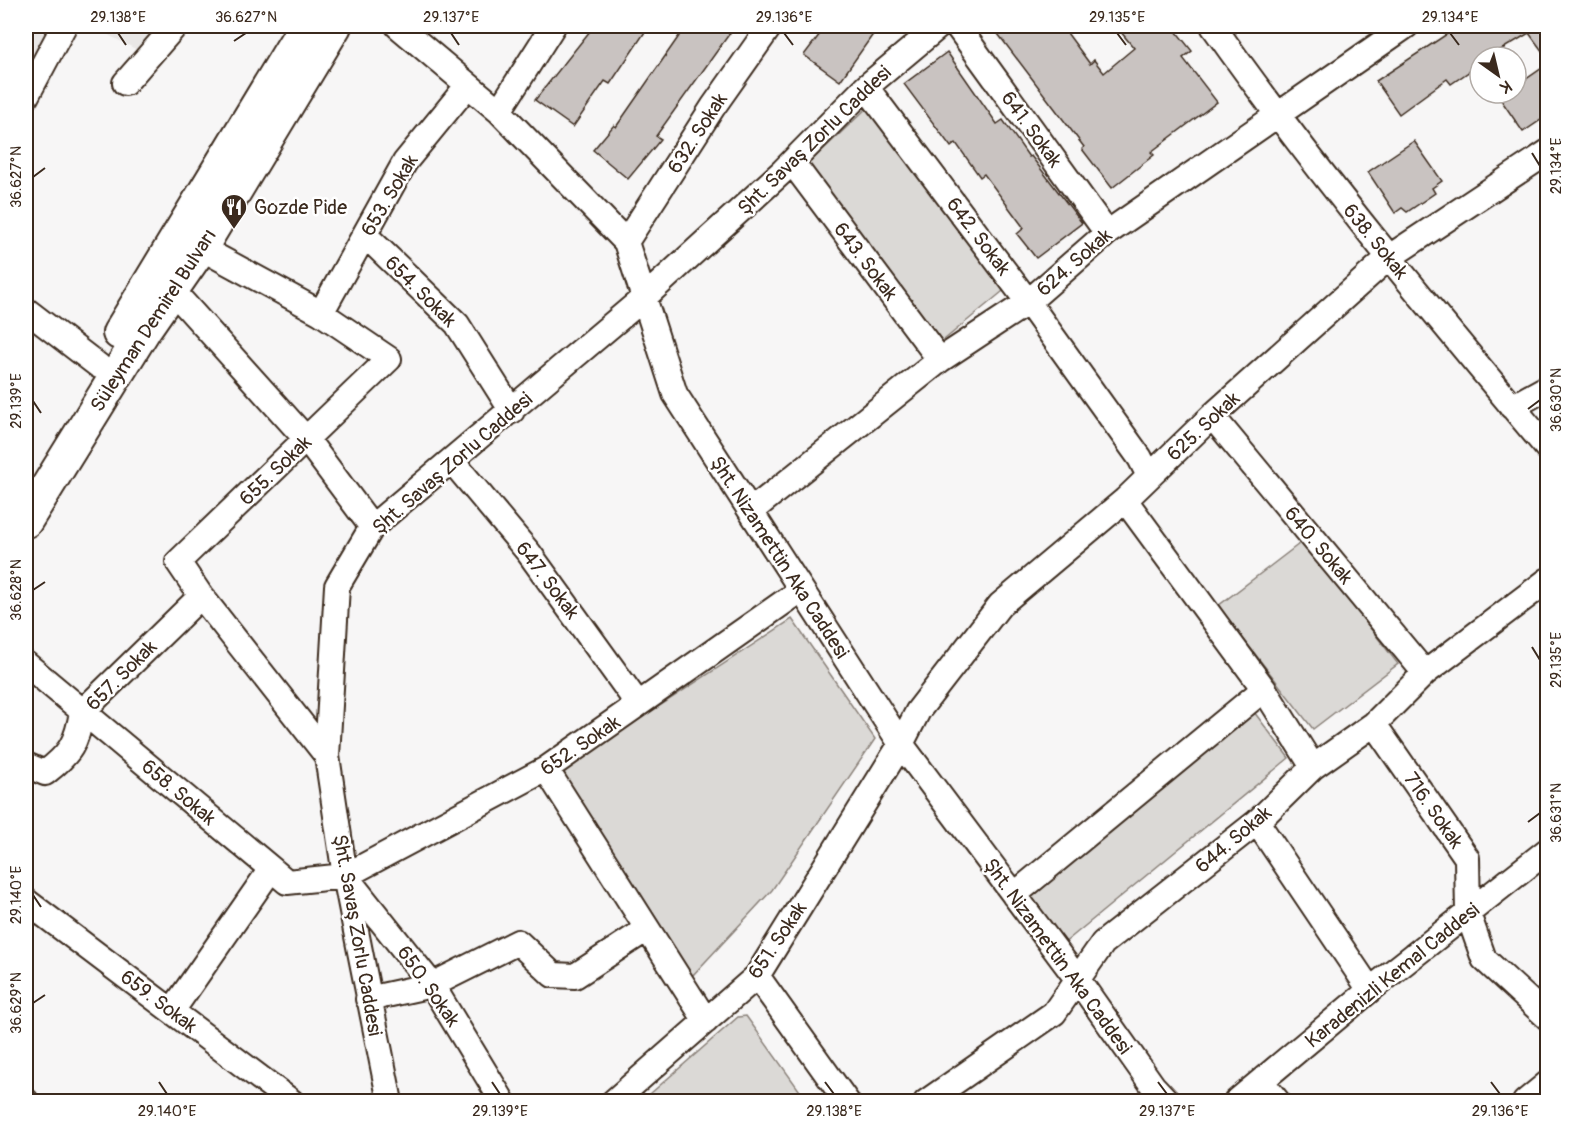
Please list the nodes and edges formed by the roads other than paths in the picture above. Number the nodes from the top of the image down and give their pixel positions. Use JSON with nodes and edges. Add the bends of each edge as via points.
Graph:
{"nodes":[{"id":1,"x":64,"y":26,"type":"edge"},
{"id":2,"x":176,"y":26,"type":"edge"},
{"id":3,"x":305,"y":26,"type":"edge"},
{"id":4,"x":335,"y":26,"type":"edge"},
{"id":5,"x":398,"y":26,"type":"edge"},
{"id":6,"x":553,"y":26,"type":"edge"},
{"id":7,"x":770,"y":26,"type":"edge"},
{"id":8,"x":939,"y":26,"type":"edge"},
{"id":9,"x":957,"y":26,"type":"edge"},
{"id":10,"x":1213,"y":26,"type":"edge"},
{"id":11,"x":1406,"y":26,"type":"edge"},
{"id":12,"x":125,"y":83,"type":"dead end"},
{"id":13,"x":468,"y":85,"type":"junction"},
{"id":14,"x":866,"y":87,"type":"junction"},
{"id":15,"x":26,"y":98,"type":"edge"},
{"id":16,"x":499,"y":111,"type":"junction"},
{"id":17,"x":1277,"y":116,"type":"junction"},
{"id":18,"x":1548,"y":152,"type":"edge"},
{"id":19,"x":792,"y":162,"type":"junction"},
{"id":20,"x":1107,"y":233,"type":"junction"},
{"id":21,"x":365,"y":235,"type":"junction"},
{"id":22,"x":627,"y":242,"type":"junction"},
{"id":23,"x":201,"y":248,"type":"junction"},
{"id":24,"x":1388,"y":258,"type":"junction"},
{"id":25,"x":172,"y":290,"type":"junction"},
{"id":26,"x":646,"y":296,"type":"junction"},
{"id":27,"x":1028,"y":302,"type":"junction"},
{"id":28,"x":26,"y":310,"type":"edge"},
{"id":29,"x":321,"y":313,"type":"junction"},
{"id":30,"x":940,"y":360,"type":"junction"},
{"id":31,"x":99,"y":366,"type":"junction"},
{"id":32,"x":1548,"y":387,"type":"edge"},
{"id":33,"x":1512,"y":407,"type":"junction"},
{"id":34,"x":512,"y":411,"type":"junction"},
{"id":35,"x":1212,"y":416,"type":"junction"},
{"id":36,"x":307,"y":440,"type":"junction"},
{"id":37,"x":1548,"y":449,"type":"edge"},
{"id":38,"x":452,"y":461,"type":"junction"},
{"id":39,"x":1149,"y":476,"type":"junction"},
{"id":40,"x":26,"y":482,"type":"edge"},
{"id":41,"x":1125,"y":500,"type":"junction"},
{"id":42,"x":751,"y":511,"type":"junction"},
{"id":43,"x":26,"y":520,"type":"edge"},
{"id":44,"x":372,"y":527,"type":"junction"},
{"id":45,"x":1548,"y":580,"type":"edge"},
{"id":46,"x":801,"y":590,"type":"junction"},
{"id":47,"x":201,"y":596,"type":"junction"},
{"id":48,"x":26,"y":664,"type":"edge"},
{"id":49,"x":1425,"y":673,"type":"junction"},
{"id":50,"x":1264,"y":689,"type":"junction"},
{"id":51,"x":638,"y":704,"type":"junction"},
{"id":52,"x":82,"y":712,"type":"junction"},
{"id":53,"x":1374,"y":724,"type":"junction"},
{"id":54,"x":901,"y":744,"type":"junction"},
{"id":55,"x":327,"y":756,"type":"junction"},
{"id":56,"x":26,"y":765,"type":"edge"},
{"id":57,"x":1313,"y":766,"type":"junction"},
{"id":58,"x":546,"y":770,"type":"junction"},
{"id":59,"x":1257,"y":822,"type":"junction"},
{"id":60,"x":1548,"y":850,"type":"edge"},
{"id":61,"x":271,"y":869,"type":"junction"},
{"id":62,"x":345,"y":876,"type":"junction"},
{"id":63,"x":1014,"y":895,"type":"junction"},
{"id":64,"x":26,"y":901,"type":"edge"},
{"id":65,"x":1468,"y":915,"type":"junction"},
{"id":66,"x":647,"y":929,"type":"junction"},
{"id":67,"x":757,"y":976,"type":"junction"},
{"id":68,"x":1078,"y":980,"type":"junction"},
{"id":69,"x":432,"y":985,"type":"junction"},
{"id":70,"x":1370,"y":990,"type":"junction"},
{"id":71,"x":368,"y":999,"type":"junction"},
{"id":72,"x":172,"y":1011,"type":"junction"},
{"id":73,"x":1548,"y":1018,"type":"edge"},
{"id":74,"x":706,"y":1021,"type":"junction"},
{"id":75,"x":1261,"y":1081,"type":"junction"},
{"id":76,"x":1548,"y":1083,"type":"edge"},
{"id":77,"x":292,"y":1101,"type":"edge"},
{"id":78,"x":390,"y":1101,"type":"edge"},
{"id":79,"x":503,"y":1101,"type":"edge"},
{"id":80,"x":613,"y":1101,"type":"edge"},
{"id":81,"x":847,"y":1101,"type":"edge"},
{"id":82,"x":926,"y":1101,"type":"edge"},
{"id":83,"x":1168,"y":1101,"type":"edge"},
{"id":84,"x":1236,"y":1101,"type":"edge"},
{"id":85,"x":1278,"y":1101,"type":"edge"},
{"id":86,"x":1525,"y":1101,"type":"edge"}],
"edges":[{"from":1,"to":15,"type":"street"},
{"from":2,"to":12,"type":"street"},
{"from":3,"to":31,"type":"main road","name":"Süleyman Demirel Bulvarı"},
{"from":4,"to":23,"type":"main road","name":"Süleyman Demirel Bulvarı"},
{"from":5,"to":13,"type":"street","name":"Şht. Nizamettin Aka Caddesi"},
{"from":6,"to":16,"type":"street"},
{"from":7,"to":22,"type":"street","name":"632. Sokak"},
{"from":8,"to":14,"type":"street","name":"Şht. Savaş Zorlu Caddesi"},
{"from":9,"to":20,"type":"street","name":"641. Sokak"},
{"from":10,"to":17,"type":"street","name":"638. Sokak"},
{"from":11,"to":17,"type":"street","name":"624. Sokak"},
{"from":13,"to":16,"type":"street","name":"Şht. Nizamettin Aka Caddesi"},
{"from":13,"to":21,"type":"street","name":"653. Sokak","via":[[405,162]]},
{"from":14,"to":19,"type":"street","name":"Şht. Savaş Zorlu Caddesi"},
{"from":14,"to":27,"type":"street","name":"642. Sokak"},
{"from":16,"to":22,"type":"street","name":"Şht. Nizamettin Aka Caddesi"},
{"from":17,"to":20,"type":"street","name":"624. Sokak"},
{"from":17,"to":24,"type":"street","name":"638. Sokak"},
{"from":18,"to":24,"type":"street","name":"625. Sokak"},
{"from":19,"to":26,"type":"street","name":"Şht. Savaş Zorlu Caddesi"},
{"from":19,"to":30,"type":"street","name":"643. Sokak"},
{"from":20,"to":27,"type":"street","name":"624. Sokak"},
{"from":21,"to":29,"type":"street","name":"653. Sokak"},
{"from":21,"to":34,"type":"street","name":"654. Sokak","via":[[457,324]]},
{"from":22,"to":26,"type":"street","name":"Şht. Nizamettin Aka Caddesi"},
{"from":23,"to":25,"type":"main road","name":"Süleyman Demirel Bulvarı"},
{"from":23,"to":29,"type":"street","name":"655. Sokak"},
{"from":24,"to":33,"type":"street","name":"638. Sokak"},
{"from":24,"to":35,"type":"street","name":"625. Sokak"},
{"from":25,"to":36,"type":"street"},
{"from":25,"to":43,"type":"main road","name":"Süleyman Demirel Bulvarı"},
{"from":26,"to":34,"type":"street","name":"Şht. Savaş Zorlu Caddesi"},
{"from":26,"to":42,"type":"street","name":"Şht. Nizamettin Aka Caddesi","via":[[675,394]]},
{"from":27,"to":30,"type":"street","name":"624. Sokak"},
{"from":27,"to":39,"type":"street","name":"642. Sokak"},
{"from":28,"to":31,"type":"street"},
{"from":29,"to":36,"type":"street","name":"655. Sokak","via":[[389,359]]},
{"from":30,"to":42,"type":"street","name":"624. Sokak"},
{"from":31,"to":40,"type":"main road","name":"Süleyman Demirel Bulvarı"},
{"from":32,"to":33,"type":"street"},
{"from":33,"to":37,"type":"street","name":"638. Sokak"},
{"from":34,"to":38,"type":"street","name":"Şht. Savaş Zorlu Caddesi"},
{"from":35,"to":39,"type":"street","name":"625. Sokak"},
{"from":35,"to":49,"type":"street","name":"640. Sokak"},
{"from":36,"to":44,"type":"street"},
{"from":36,"to":47,"type":"street","name":"655. Sokak","via":[[178,562]]},
{"from":38,"to":44,"type":"street","name":"Şht. Savaş Zorlu Caddesi"},
{"from":38,"to":51,"type":"street","name":"647. Sokak","via":[[529,553]]},
{"from":39,"to":41,"type":"street","name":"625. Sokak"},
{"from":41,"to":50,"type":"street"},
{"from":41,"to":54,"type":"street","name":"625. Sokak","via":[[1000,605],[918,711]]},
{"from":42,"to":46,"type":"street","name":"Şht. Nizamettin Aka Caddesi"},
{"from":44,"to":55,"type":"street","name":"Şht. Savaş Zorlu Caddesi","via":[[337,586]]},
{"from":45,"to":49,"type":"street","name":"644. Sokak"},
{"from":46,"to":51,"type":"street","name":"652. Sokak"},
{"from":46,"to":54,"type":"street","name":"Şht. Nizamettin Aka Caddesi"},
{"from":47,"to":52,"type":"street","name":"657. Sokak"},
{"from":47,"to":55,"type":"street","name":"655. Sokak"},
{"from":48,"to":52,"type":"street","name":"658. Sokak"},
{"from":49,"to":53,"type":"street","name":"644. Sokak"},
{"from":50,"to":57,"type":"street"},
{"from":50,"to":63,"type":"street"},
{"from":51,"to":58,"type":"street","name":"652. Sokak"},
{"from":52,"to":56,"type":"street","name":"657. Sokak","via":[[77,739],[62,760],[45,773]]},
{"from":52,"to":61,"type":"street","name":"658. Sokak"},
{"from":53,"to":57,"type":"street","name":"644. Sokak"},
{"from":53,"to":65,"type":"street","name":"716. Sokak","via":[[1467,858]]},
{"from":54,"to":63,"type":"street","name":"Şht. Nizamettin Aka Caddesi"},
{"from":54,"to":67,"type":"street","name":"651. Sokak"},
{"from":55,"to":62,"type":"street","name":"Şht. Savaş Zorlu Caddesi"},
{"from":57,"to":59,"type":"street","name":"644. Sokak"},
{"from":58,"to":62,"type":"street","name":"652. Sokak"},
{"from":58,"to":66,"type":"street"},
{"from":59,"to":68,"type":"street","name":"644. Sokak","via":[[1103,943]]},
{"from":59,"to":70,"type":"street"},
{"from":60,"to":65,"type":"street","name":"Karadenizli Kemal Caddesi"},
{"from":61,"to":62,"type":"street","name":"658. Sokak","via":[[287,882]]},
{"from":61,"to":72,"type":"street"},
{"from":62,"to":69,"type":"street","name":"650. Sokak"},
{"from":62,"to":71,"type":"street","name":"Şht. Savaş Zorlu Caddesi"},
{"from":63,"to":68,"type":"street","name":"Şht. Nizamettin Aka Caddesi"},
{"from":64,"to":72,"type":"street","name":"659. Sokak"},
{"from":65,"to":70,"type":"street","name":"Karadenizli Kemal Caddesi"},
{"from":65,"to":73,"type":"street","name":"716. Sokak","via":[[1484,959]]},
{"from":66,"to":69,"type":"street","via":[[575,976],[553,975],[518,942]]},
{"from":66,"to":74,"type":"street"},
{"from":67,"to":74,"type":"street","name":"651. Sokak"},
{"from":67,"to":81,"type":"street"},
{"from":68,"to":82,"type":"street","name":"644. Sokak","via":[[1053,1013]]},
{"from":68,"to":83,"type":"street","name":"Şht. Nizamettin Aka Caddesi","via":[[1153,1086]]},
{"from":69,"to":71,"type":"street"},
{"from":69,"to":79,"type":"street","name":"650. Sokak"},
{"from":70,"to":75,"type":"street","name":"Karadenizli Kemal Caddesi"},
{"from":71,"to":78,"type":"street","name":"Şht. Savaş Zorlu Caddesi"},
{"from":72,"to":77,"type":"street","name":"659. Sokak"},
{"from":74,"to":80,"type":"street","name":"651. Sokak"},
{"from":75,"to":84,"type":"street","name":"Karadenizli Kemal Caddesi"},
{"from":75,"to":85,"type":"street"},
{"from":76,"to":86,"type":"street"}]}
